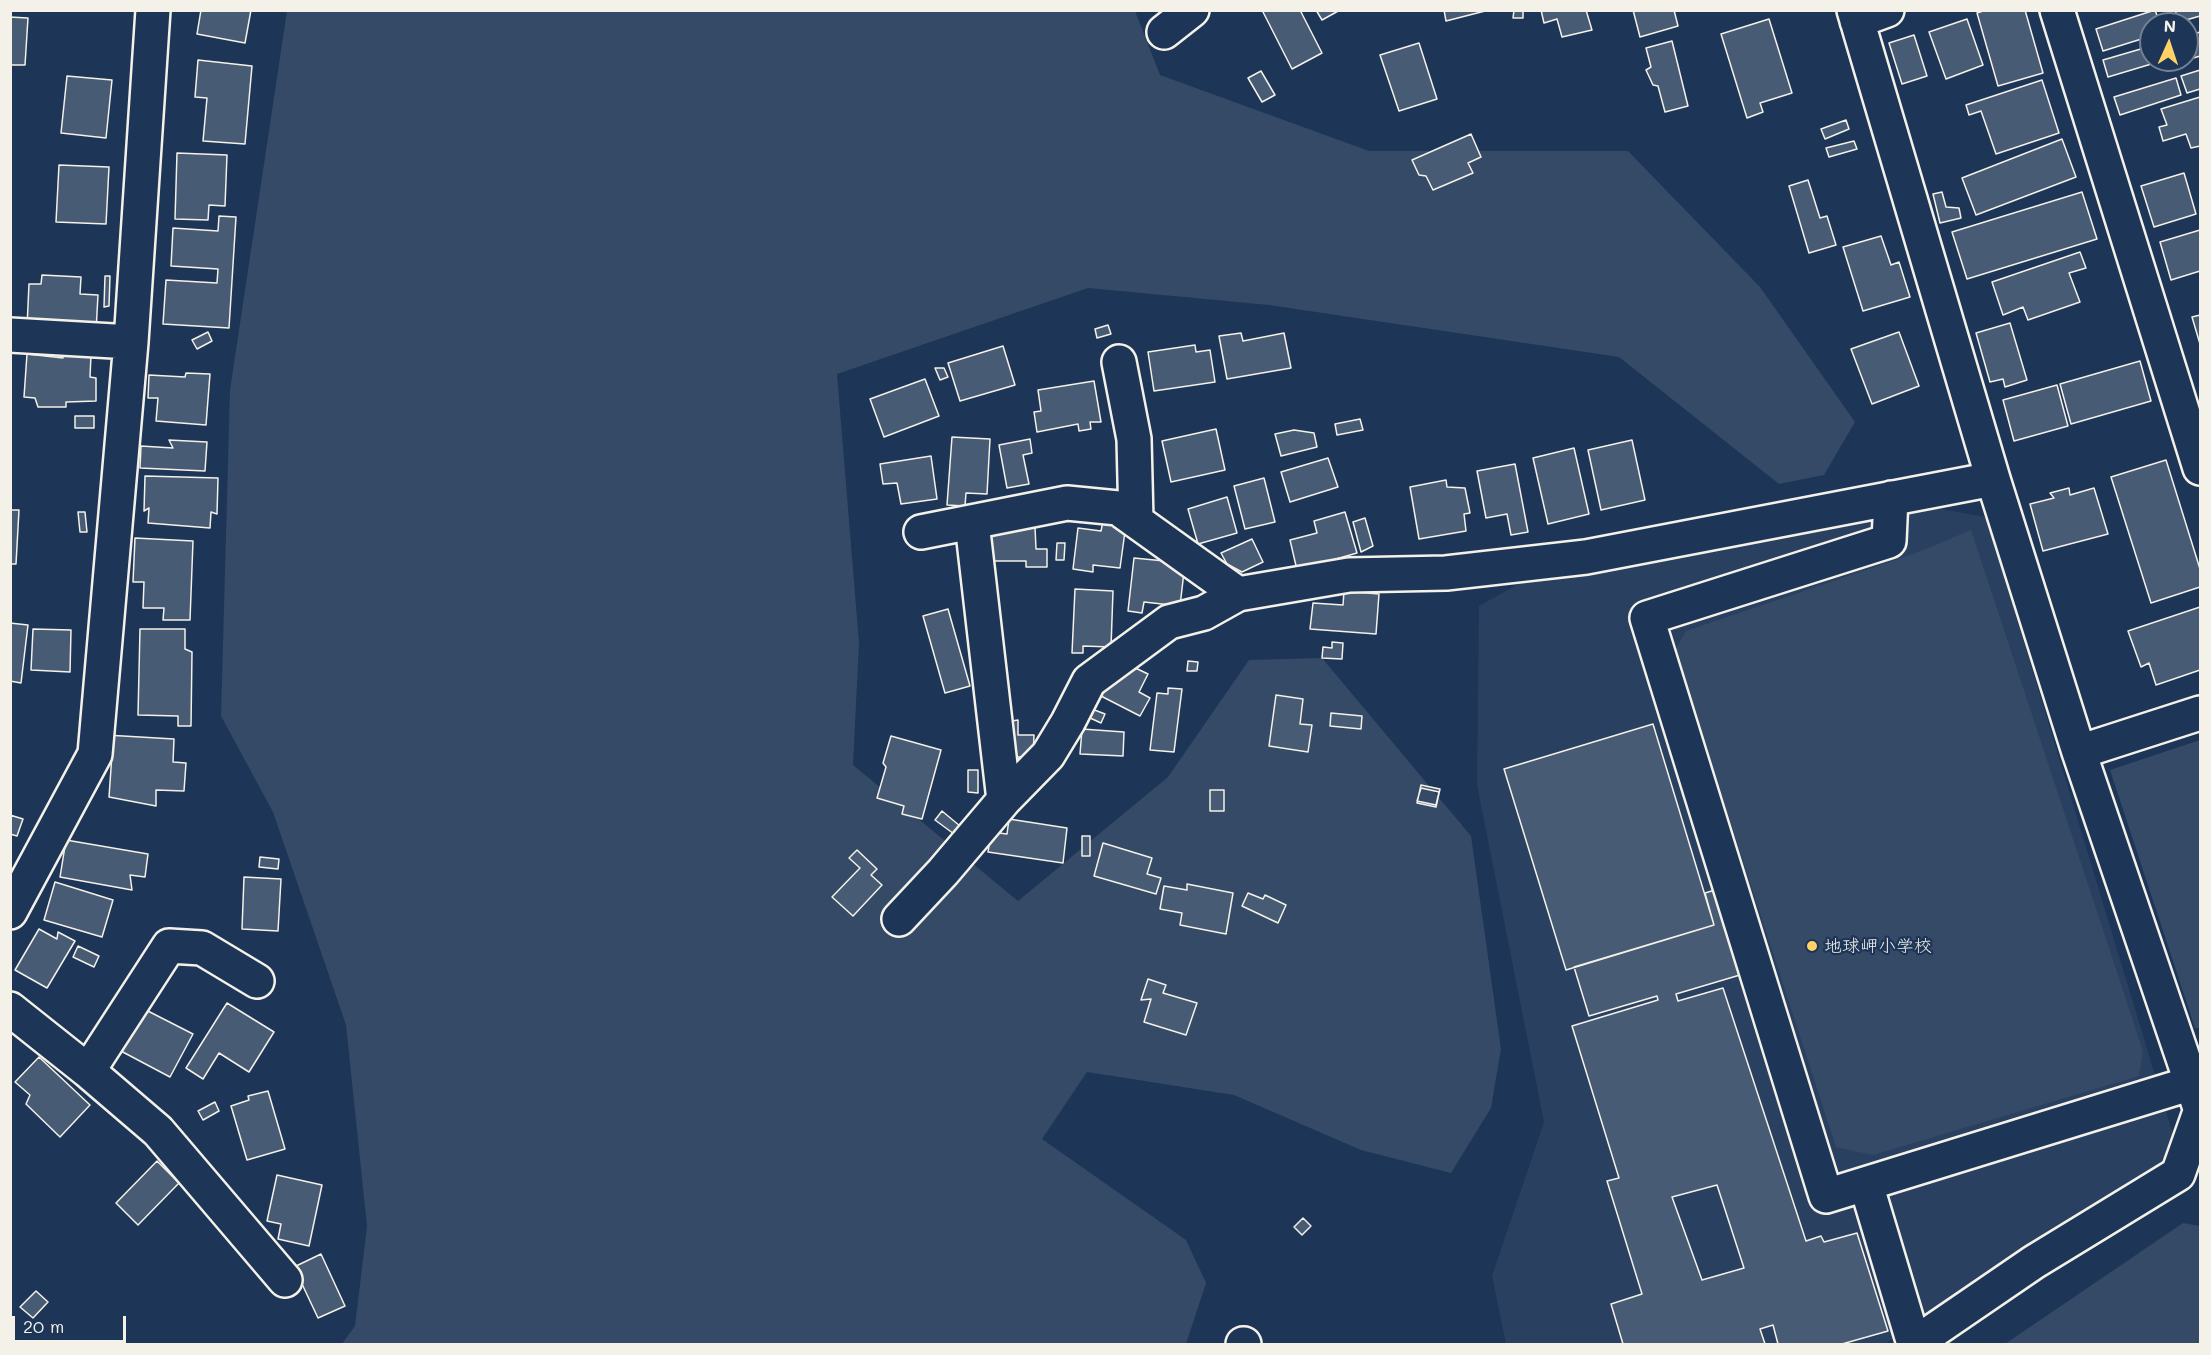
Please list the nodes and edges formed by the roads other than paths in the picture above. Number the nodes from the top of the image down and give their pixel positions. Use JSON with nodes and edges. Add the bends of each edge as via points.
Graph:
{"nodes":[{"id":1,"x":153,"y":10,"type":"edge"},
{"id":2,"x":1192,"y":10,"type":"edge"},
{"id":3,"x":1887,"y":10,"type":"edge"},
{"id":4,"x":2057,"y":10,"type":"edge"},
{"id":5,"x":1855,"y":16,"type":"edge"},
{"id":6,"x":1164,"y":32,"type":"dead end"},
{"id":7,"x":10,"y":335,"type":"edge"},
{"id":8,"x":131,"y":342,"type":"junction"},
{"id":9,"x":1119,"y":362,"type":"dead end"},
{"id":10,"x":2200,"y":468,"type":"edge"},
{"id":11,"x":1993,"y":479,"type":"junction"},
{"id":12,"x":1891,"y":498,"type":"junction"},
{"id":13,"x":1136,"y":521,"type":"junction"},
{"id":14,"x":972,"y":523,"type":"junction"},
{"id":15,"x":921,"y":532,"type":"dead end"},
{"id":16,"x":1238,"y":594,"type":"junction"},
{"id":17,"x":2200,"y":713,"type":"edge"},
{"id":18,"x":2079,"y":752,"type":"junction"},
{"id":19,"x":1005,"y":800,"type":"junction"},
{"id":20,"x":10,"y":912,"type":"edge"},
{"id":21,"x":900,"y":919,"type":"dead end"},
{"id":22,"x":257,"y":981,"type":"dead end"},
{"id":23,"x":10,"y":1009,"type":"edge"},
{"id":24,"x":88,"y":1071,"type":"junction"},
{"id":25,"x":2198,"y":1095,"type":"edge"},
{"id":26,"x":1866,"y":1184,"type":"junction"},
{"id":27,"x":285,"y":1280,"type":"dead end"},
{"id":28,"x":1920,"y":1342,"type":"edge"}],
"edges":[{"from":1,"to":8,"type":"street"},
{"from":2,"to":6,"type":"street"},
{"from":3,"to":5,"type":"street"},
{"from":4,"to":10,"type":"street"},
{"from":5,"to":11,"type":"street"},
{"from":7,"to":8,"type":"street"},
{"from":8,"to":20,"type":"street","via":[[95,754]]},
{"from":9,"to":13,"type":"street","via":[[1134,439]]},
{"from":11,"to":12,"type":"street"},
{"from":11,"to":18,"type":"street"},
{"from":12,"to":16,"type":"street","via":[[1586,557],[1446,573],[1349,575]]},
{"from":12,"to":26,"type":"street","via":[[1889,542],[1647,618],[1826,1196]]},
{"from":13,"to":14,"type":"street","via":[[1118,508],[1067,503]]},
{"from":13,"to":16,"type":"street"},
{"from":14,"to":15,"type":"street"},
{"from":14,"to":19,"type":"street"},
{"from":16,"to":19,"type":"street","via":[[1204,613],[1169,622],[1089,681],[1048,755]]},
{"from":17,"to":18,"type":"street"},
{"from":18,"to":25,"type":"street"},
{"from":19,"to":21,"type":"street"},
{"from":22,"to":24,"type":"street","via":[[202,948],[169,946]]},
{"from":23,"to":24,"type":"street"},
{"from":24,"to":27,"type":"street","via":[[158,1131]]},
{"from":25,"to":26,"type":"street"},
{"from":25,"to":28,"type":"street","via":[[2178,1174],[2034,1262]]},
{"from":26,"to":28,"type":"street"}]}
